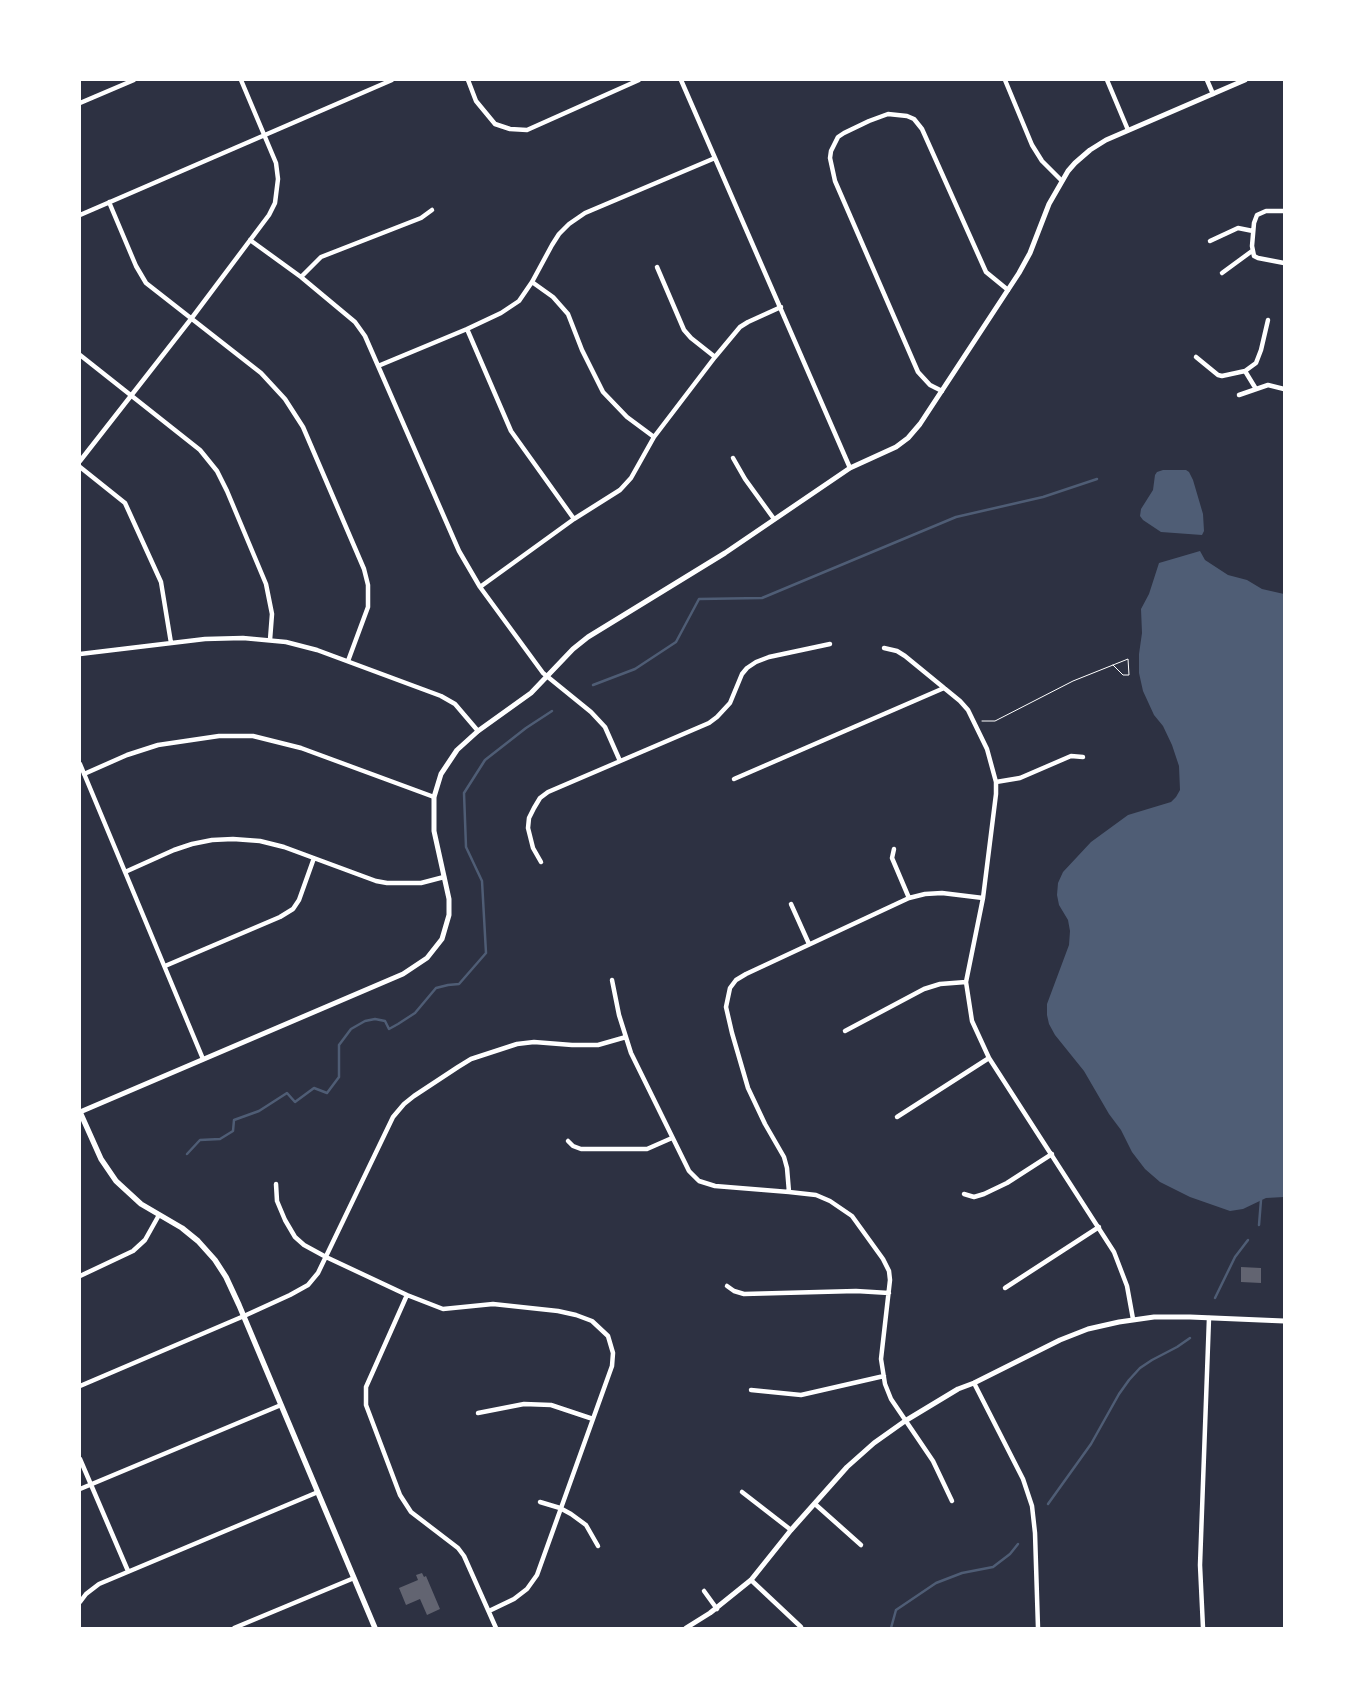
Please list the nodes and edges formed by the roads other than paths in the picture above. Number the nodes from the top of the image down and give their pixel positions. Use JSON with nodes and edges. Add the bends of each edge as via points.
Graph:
{"nodes":[{"id":1,"x":134,"y":80,"type":"edge"},
{"id":2,"x":241,"y":80,"type":"edge"},
{"id":3,"x":392,"y":80,"type":"edge"},
{"id":4,"x":468,"y":80,"type":"edge"},
{"id":5,"x":639,"y":80,"type":"edge"},
{"id":6,"x":681,"y":80,"type":"edge"},
{"id":7,"x":1005,"y":80,"type":"edge"},
{"id":8,"x":1107,"y":80,"type":"edge"},
{"id":9,"x":1207,"y":80,"type":"edge"},
{"id":10,"x":1246,"y":80,"type":"edge"},
{"id":11,"x":1213,"y":94,"type":"junction"},
{"id":12,"x":80,"y":103,"type":"edge"},
{"id":13,"x":1128,"y":130,"type":"junction"},
{"id":14,"x":264,"y":135,"type":"junction"},
{"id":15,"x":715,"y":158,"type":"junction"},
{"id":16,"x":1062,"y":181,"type":"junction"},
{"id":17,"x":109,"y":202,"type":"junction"},
{"id":18,"x":432,"y":210,"type":"dead end"},
{"id":19,"x":1284,"y":211,"type":"edge"},
{"id":20,"x":80,"y":215,"type":"edge"},
{"id":21,"x":1253,"y":231,"type":"junction"},
{"id":22,"x":250,"y":240,"type":"junction"},
{"id":23,"x":1210,"y":241,"type":"dead end"},
{"id":24,"x":1252,"y":251,"type":"junction"},
{"id":25,"x":1284,"y":263,"type":"edge"},
{"id":26,"x":657,"y":267,"type":"dead end"},
{"id":27,"x":1222,"y":273,"type":"dead end"},
{"id":28,"x":300,"y":277,"type":"junction"},
{"id":29,"x":532,"y":282,"type":"junction"},
{"id":30,"x":1008,"y":290,"type":"junction"},
{"id":31,"x":781,"y":308,"type":"junction"},
{"id":32,"x":191,"y":319,"type":"junction"},
{"id":33,"x":1268,"y":320,"type":"dead end"},
{"id":34,"x":467,"y":329,"type":"junction"},
{"id":35,"x":80,"y":355,"type":"edge"},
{"id":36,"x":715,"y":357,"type":"junction"},
{"id":37,"x":1196,"y":357,"type":"dead end"},
{"id":38,"x":378,"y":366,"type":"junction"},
{"id":39,"x":1245,"y":371,"type":"junction"},
{"id":40,"x":1256,"y":389,"type":"junction"},
{"id":41,"x":1284,"y":389,"type":"edge"},
{"id":42,"x":942,"y":392,"type":"junction"},
{"id":43,"x":1239,"y":395,"type":"dead end"},
{"id":44,"x":131,"y":396,"type":"junction"},
{"id":45,"x":654,"y":437,"type":"junction"},
{"id":46,"x":733,"y":458,"type":"dead end"},
{"id":47,"x":80,"y":461,"type":"edge"},
{"id":48,"x":80,"y":467,"type":"edge"},
{"id":49,"x":850,"y":468,"type":"junction"},
{"id":50,"x":574,"y":518,"type":"junction"},
{"id":51,"x":774,"y":519,"type":"junction"},
{"id":52,"x":480,"y":587,"type":"junction"},
{"id":53,"x":270,"y":640,"type":"junction"},
{"id":54,"x":171,"y":643,"type":"junction"},
{"id":55,"x":830,"y":644,"type":"dead end"},
{"id":56,"x":884,"y":648,"type":"dead end"},
{"id":57,"x":80,"y":654,"type":"edge"},
{"id":58,"x":348,"y":662,"type":"junction"},
{"id":59,"x":547,"y":676,"type":"junction"},
{"id":60,"x":944,"y":688,"type":"junction"},
{"id":61,"x":478,"y":731,"type":"junction"},
{"id":62,"x":1083,"y":757,"type":"dead end"},
{"id":63,"x":620,"y":761,"type":"junction"},
{"id":64,"x":80,"y":764,"type":"edge"},
{"id":65,"x":84,"y":774,"type":"junction"},
{"id":66,"x":734,"y":779,"type":"dead end"},
{"id":67,"x":996,"y":782,"type":"junction"},
{"id":68,"x":434,"y":797,"type":"junction"},
{"id":69,"x":894,"y":849,"type":"dead end"},
{"id":70,"x":314,"y":858,"type":"junction"},
{"id":71,"x":542,"y":862,"type":"dead end"},
{"id":72,"x":125,"y":872,"type":"junction"},
{"id":73,"x":444,"y":878,"type":"junction"},
{"id":74,"x":909,"y":898,"type":"junction"},
{"id":75,"x":982,"y":898,"type":"junction"},
{"id":76,"x":791,"y":904,"type":"dead end"},
{"id":77,"x":809,"y":944,"type":"junction"},
{"id":78,"x":165,"y":966,"type":"junction"},
{"id":79,"x":612,"y":980,"type":"dead end"},
{"id":80,"x":966,"y":982,"type":"junction"},
{"id":81,"x":845,"y":1031,"type":"dead end"},
{"id":82,"x":626,"y":1038,"type":"junction"},
{"id":83,"x":990,"y":1058,"type":"junction"},
{"id":84,"x":204,"y":1059,"type":"junction"},
{"id":85,"x":80,"y":1112,"type":"edge"},
{"id":86,"x":897,"y":1117,"type":"dead end"},
{"id":87,"x":672,"y":1138,"type":"junction"},
{"id":88,"x":568,"y":1141,"type":"dead end"},
{"id":89,"x":1052,"y":1154,"type":"junction"},
{"id":90,"x":276,"y":1184,"type":"dead end"},
{"id":91,"x":789,"y":1192,"type":"junction"},
{"id":92,"x":964,"y":1194,"type":"dead end"},
{"id":93,"x":159,"y":1215,"type":"junction"},
{"id":94,"x":1099,"y":1227,"type":"junction"},
{"id":95,"x":326,"y":1257,"type":"junction"},
{"id":96,"x":80,"y":1276,"type":"edge"},
{"id":97,"x":728,"y":1286,"type":"dead end"},
{"id":98,"x":1005,"y":1288,"type":"dead end"},
{"id":99,"x":888,"y":1293,"type":"junction"},
{"id":100,"x":407,"y":1295,"type":"junction"},
{"id":101,"x":244,"y":1316,"type":"junction"},
{"id":102,"x":1209,"y":1318,"type":"junction"},
{"id":103,"x":1133,"y":1319,"type":"junction"},
{"id":104,"x":1284,"y":1321,"type":"edge"},
{"id":105,"x":884,"y":1376,"type":"junction"},
{"id":106,"x":974,"y":1383,"type":"junction"},
{"id":107,"x":80,"y":1386,"type":"edge"},
{"id":108,"x":750,"y":1390,"type":"dead end"},
{"id":109,"x":281,"y":1405,"type":"junction"},
{"id":110,"x":478,"y":1413,"type":"dead end"},
{"id":111,"x":593,"y":1419,"type":"junction"},
{"id":112,"x":905,"y":1421,"type":"junction"},
{"id":113,"x":80,"y":1459,"type":"edge"},
{"id":114,"x":91,"y":1484,"type":"junction"},
{"id":115,"x":80,"y":1489,"type":"edge"},
{"id":116,"x":318,"y":1492,"type":"junction"},
{"id":117,"x":742,"y":1492,"type":"dead end"},
{"id":118,"x":540,"y":1502,"type":"dead end"},
{"id":119,"x":952,"y":1502,"type":"dead end"},
{"id":120,"x":815,"y":1504,"type":"junction"},
{"id":121,"x":560,"y":1508,"type":"junction"},
{"id":122,"x":791,"y":1530,"type":"junction"},
{"id":123,"x":861,"y":1545,"type":"dead end"},
{"id":124,"x":598,"y":1546,"type":"dead end"},
{"id":125,"x":128,"y":1571,"type":"junction"},
{"id":126,"x":354,"y":1578,"type":"junction"},
{"id":127,"x":751,"y":1580,"type":"junction"},
{"id":128,"x":704,"y":1591,"type":"dead end"},
{"id":129,"x":80,"y":1602,"type":"edge"},
{"id":130,"x":717,"y":1609,"type":"junction"},
{"id":131,"x":489,"y":1611,"type":"junction"},
{"id":132,"x":801,"y":1627,"type":"edge"},
{"id":133,"x":234,"y":1628,"type":"edge"},
{"id":134,"x":375,"y":1628,"type":"edge"},
{"id":135,"x":496,"y":1628,"type":"edge"},
{"id":136,"x":686,"y":1628,"type":"edge"},
{"id":137,"x":1038,"y":1628,"type":"edge"},
{"id":138,"x":1203,"y":1628,"type":"edge"}],
"edges":[{"from":1,"to":12,"type":"street"},
{"from":2,"to":14,"type":"street"},
{"from":3,"to":14,"type":"street"},
{"from":4,"to":5,"type":"street","via":[[476,101],[495,124],[527,130]]},
{"from":6,"to":15,"type":"street"},
{"from":7,"to":16,"type":"street","via":[[1032,145],[1042,161]]},
{"from":8,"to":13,"type":"street"},
{"from":9,"to":11,"type":"street"},
{"from":10,"to":11,"type":"street"},
{"from":11,"to":13,"type":"street"},
{"from":13,"to":16,"type":"street","via":[[1090,150],[1075,162]]},
{"from":14,"to":17,"type":"street"},
{"from":14,"to":22,"type":"street","via":[[276,163],[278,193],[269,215]]},
{"from":15,"to":29,"type":"street","via":[[577,218],[552,245]]},
{"from":15,"to":31,"type":"street"},
{"from":16,"to":30,"type":"street","via":[[1029,254]]},
{"from":17,"to":20,"type":"street"},
{"from":17,"to":32,"type":"street","via":[[141,276]]},
{"from":18,"to":28,"type":"street","via":[[421,218],[321,257]]},
{"from":19,"to":21,"type":"street","via":[[1266,211],[1257,215]]},
{"from":21,"to":23,"type":"street","via":[[1238,228]]},
{"from":21,"to":24,"type":"street"},
{"from":22,"to":28,"type":"street"},
{"from":22,"to":32,"type":"street"},
{"from":24,"to":25,"type":"street","via":[[1258,258]]},
{"from":24,"to":27,"type":"street"},
{"from":26,"to":36,"type":"street","via":[[684,330]]},
{"from":28,"to":38,"type":"street","via":[[355,322]]},
{"from":29,"to":34,"type":"street","via":[[519,300],[501,313]]},
{"from":29,"to":45,"type":"street","via":[[568,314],[603,392],[627,417]]},
{"from":30,"to":42,"type":"street"},
{"from":30,"to":42,"type":"street","via":[[986,272],[922,129],[914,119],[888,114],[838,137],[830,158],[835,181],[918,372]]},
{"from":31,"to":36,"type":"street","via":[[740,327]]},
{"from":31,"to":49,"type":"street"},
{"from":32,"to":44,"type":"street"},
{"from":32,"to":58,"type":"street","via":[[261,373],[285,399],[303,427],[368,585],[368,607]]},
{"from":33,"to":39,"type":"street","via":[[1256,363]]},
{"from":34,"to":38,"type":"street"},
{"from":34,"to":50,"type":"street","via":[[511,431]]},
{"from":35,"to":44,"type":"street"},
{"from":36,"to":45,"type":"street"},
{"from":37,"to":39,"type":"street","via":[[1218,375]]},
{"from":38,"to":52,"type":"street","via":[[459,551]]},
{"from":39,"to":40,"type":"street"},
{"from":40,"to":41,"type":"street","via":[[1268,385]]},
{"from":40,"to":43,"type":"street"},
{"from":42,"to":49,"type":"street","via":[[908,438]]},
{"from":44,"to":47,"type":"street"},
{"from":44,"to":53,"type":"street","via":[[200,450],[217,472],[266,584],[272,614]]},
{"from":45,"to":50,"type":"street","via":[[631,478],[606,500]]},
{"from":46,"to":51,"type":"street"},
{"from":48,"to":54,"type":"street","via":[[125,503],[161,582]]},
{"from":49,"to":51,"type":"street"},
{"from":50,"to":52,"type":"street"},
{"from":51,"to":59,"type":"street","via":[[725,554],[588,637]]},
{"from":52,"to":59,"type":"street"},
{"from":53,"to":54,"type":"street","via":[[225,638]]},
{"from":53,"to":58,"type":"street","via":[[317,650]]},
{"from":54,"to":57,"type":"street"},
{"from":55,"to":63,"type":"street","via":[[756,662],[742,674],[730,703],[710,723]]},
{"from":56,"to":60,"type":"street","via":[[897,650]]},
{"from":58,"to":61,"type":"street","via":[[448,700]]},
{"from":59,"to":61,"type":"street","via":[[531,693]]},
{"from":59,"to":63,"type":"street","via":[[605,727]]},
{"from":60,"to":66,"type":"street"},
{"from":60,"to":67,"type":"street","via":[[964,705],[974,721]]},
{"from":61,"to":68,"type":"street","via":[[451,757],[441,774]]},
{"from":62,"to":67,"type":"street","via":[[1071,756],[1020,778]]},
{"from":63,"to":71,"type":"street","via":[[540,798],[529,818],[528,828],[533,848]]},
{"from":64,"to":65,"type":"street"},
{"from":65,"to":68,"type":"street","via":[[158,745],[219,736],[254,736],[301,748]]},
{"from":65,"to":72,"type":"street"},
{"from":67,"to":75,"type":"street"},
{"from":68,"to":73,"type":"street","via":[[434,831]]},
{"from":69,"to":74,"type":"street","via":[[892,858]]},
{"from":70,"to":72,"type":"street","via":[[260,841],[212,840],[174,850]]},
{"from":70,"to":73,"type":"street","via":[[388,883],[421,883]]},
{"from":70,"to":78,"type":"street","via":[[293,909]]},
{"from":72,"to":78,"type":"street"},
{"from":73,"to":84,"type":"street","via":[[449,915],[445,932],[427,958],[403,974]]},
{"from":74,"to":75,"type":"street","via":[[942,893]]},
{"from":74,"to":77,"type":"street"},
{"from":75,"to":80,"type":"street"},
{"from":76,"to":77,"type":"street"},
{"from":77,"to":91,"type":"street","via":[[736,980],[730,988],[726,1007],[748,1088],[784,1158]]},
{"from":78,"to":84,"type":"street"},
{"from":79,"to":82,"type":"street"},
{"from":80,"to":81,"type":"street","via":[[924,989]]},
{"from":80,"to":83,"type":"street","via":[[972,1021]]},
{"from":82,"to":87,"type":"street"},
{"from":82,"to":95,"type":"street","via":[[598,1045],[517,1044],[472,1059],[414,1096],[393,1117]]},
{"from":83,"to":86,"type":"street"},
{"from":83,"to":89,"type":"street"},
{"from":84,"to":85,"type":"street"},
{"from":85,"to":93,"type":"main road","via":[[111,1174],[134,1199]]},
{"from":87,"to":88,"type":"street","via":[[647,1149],[581,1149]]},
{"from":87,"to":91,"type":"street","via":[[689,1171],[698,1181],[715,1186]]},
{"from":89,"to":92,"type":"street","via":[[984,1194]]},
{"from":89,"to":94,"type":"street"},
{"from":90,"to":95,"type":"street","via":[[277,1202],[292,1232],[304,1245]]},
{"from":91,"to":99,"type":"street","via":[[816,1195],[852,1216],[889,1271]]},
{"from":93,"to":96,"type":"street","via":[[145,1240],[133,1252]]},
{"from":93,"to":101,"type":"main road","via":[[190,1234],[210,1252],[230,1283]]},
{"from":94,"to":98,"type":"street"},
{"from":94,"to":103,"type":"street","via":[[1122,1268]]},
{"from":95,"to":100,"type":"street"},
{"from":95,"to":101,"type":"street","via":[[308,1285]]},
{"from":97,"to":99,"type":"street","via":[[744,1294]]},
{"from":99,"to":105,"type":"street","via":[[881,1359]]},
{"from":100,"to":111,"type":"street","via":[[443,1309],[493,1304],[576,1314],[592,1322],[608,1336],[613,1353],[612,1366]]},
{"from":100,"to":131,"type":"street","via":[[366,1387],[366,1406],[400,1495],[411,1512],[458,1548]]},
{"from":101,"to":107,"type":"street"},
{"from":101,"to":109,"type":"main road"},
{"from":102,"to":103,"type":"street"},
{"from":102,"to":104,"type":"street"},
{"from":102,"to":138,"type":"street","via":[[1200,1565]]},
{"from":103,"to":106,"type":"street","via":[[1068,1337]]},
{"from":105,"to":108,"type":"street","via":[[801,1395]]},
{"from":105,"to":112,"type":"street","via":[[891,1399]]},
{"from":106,"to":112,"type":"street"},
{"from":106,"to":137,"type":"street","via":[[1023,1479],[1032,1506]]},
{"from":109,"to":114,"type":"street"},
{"from":109,"to":116,"type":"main road"},
{"from":110,"to":111,"type":"street","via":[[524,1404],[551,1405]]},
{"from":111,"to":121,"type":"street"},
{"from":112,"to":119,"type":"street","via":[[933,1461]]},
{"from":112,"to":120,"type":"street","via":[[874,1443]]},
{"from":113,"to":114,"type":"street"},
{"from":114,"to":115,"type":"street"},
{"from":114,"to":125,"type":"street"},
{"from":116,"to":125,"type":"street"},
{"from":116,"to":126,"type":"main road"},
{"from":117,"to":122,"type":"street"},
{"from":118,"to":121,"type":"street"},
{"from":120,"to":122,"type":"street"},
{"from":120,"to":123,"type":"street"},
{"from":121,"to":124,"type":"street","via":[[586,1525]]},
{"from":121,"to":131,"type":"street","via":[[537,1575],[514,1599]]},
{"from":122,"to":127,"type":"street"},
{"from":125,"to":129,"type":"street","via":[[91,1589]]},
{"from":126,"to":133,"type":"street"},
{"from":126,"to":134,"type":"main road"},
{"from":127,"to":130,"type":"street"},
{"from":127,"to":132,"type":"street"},
{"from":128,"to":130,"type":"street"},
{"from":130,"to":136,"type":"street"},
{"from":131,"to":135,"type":"street"}]}
